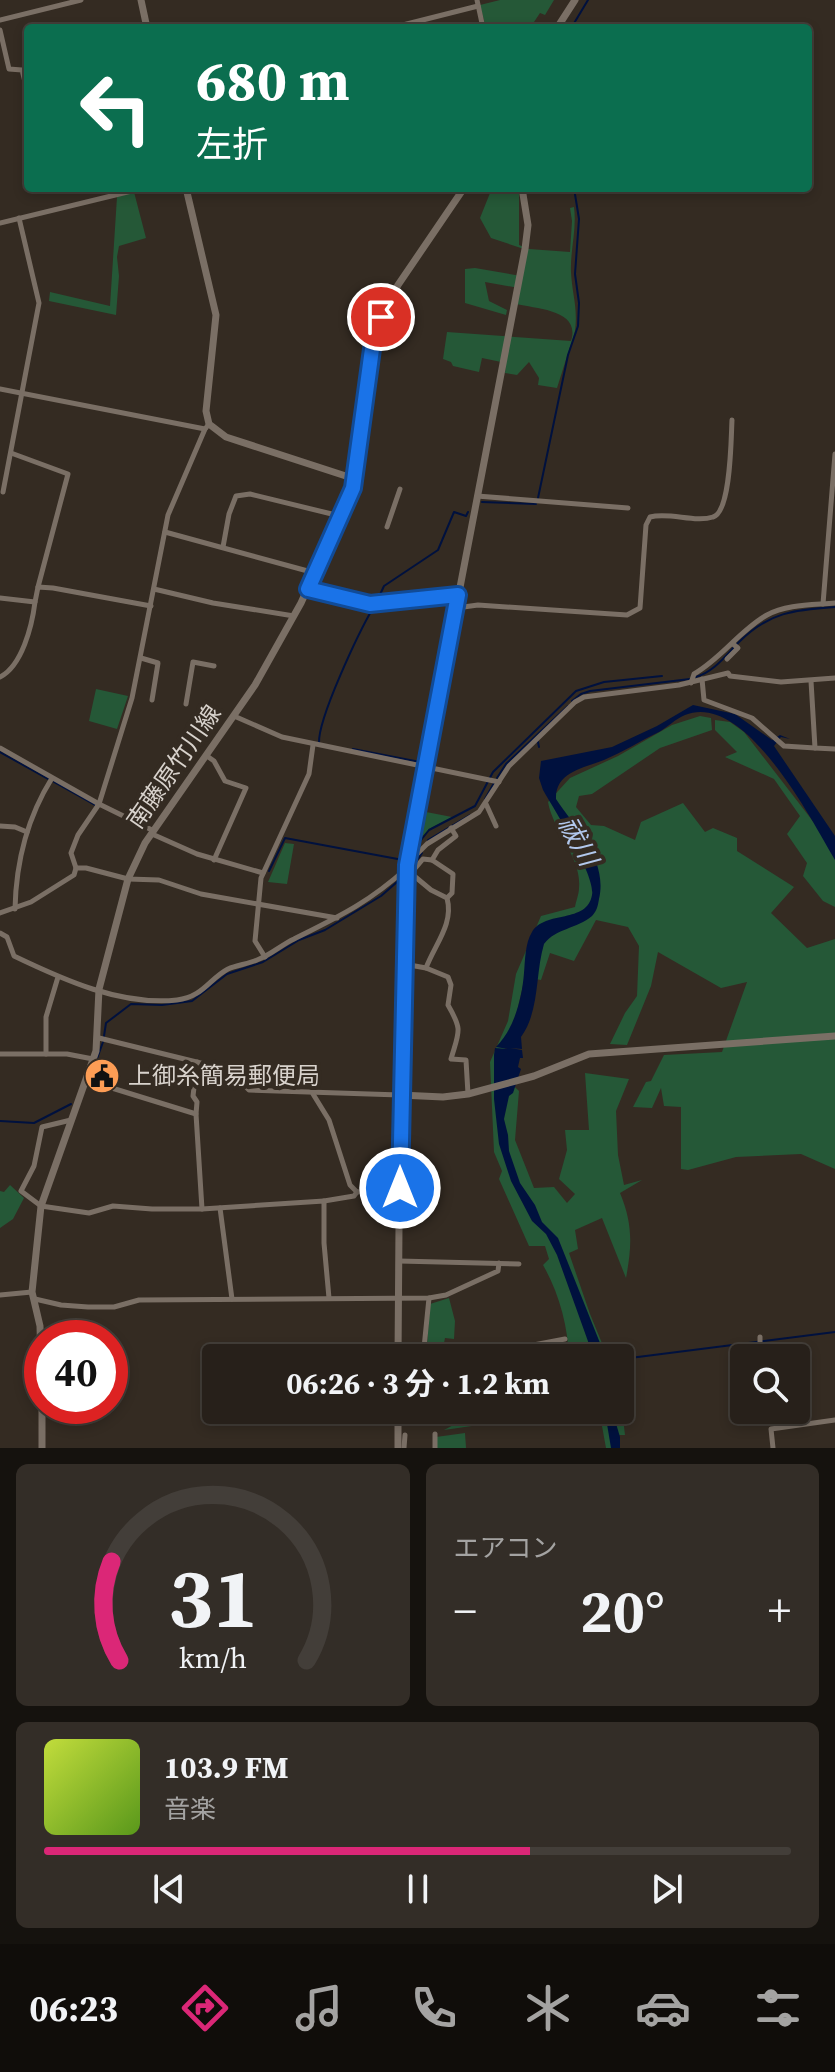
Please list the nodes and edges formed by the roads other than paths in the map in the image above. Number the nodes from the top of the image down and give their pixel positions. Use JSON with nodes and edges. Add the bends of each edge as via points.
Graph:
{"nodes":[{"id":1,"x":81,"y":0,"type":"edge"},
{"id":2,"x":141,"y":0,"type":"edge"},
{"id":3,"x":575,"y":0,"type":"edge"},
{"id":4,"x":53,"y":3,"type":"edge"},
{"id":5,"x":477,"y":3,"type":"edge"},
{"id":6,"x":0,"y":20,"type":"edge"},
{"id":7,"x":146,"y":24,"type":"edge"},
{"id":8,"x":405,"y":24,"type":"edge"},
{"id":9,"x":482,"y":24,"type":"edge"},
{"id":10,"x":560,"y":24,"type":"edge"},
{"id":11,"x":0,"y":30,"type":"edge"},
{"id":12,"x":24,"y":78,"type":"edge"},
{"id":13,"x":127,"y":192,"type":"edge"},
{"id":14,"x":187,"y":192,"type":"edge"},
{"id":15,"x":461,"y":192,"type":"edge"},
{"id":16,"x":523,"y":192,"type":"edge"},
{"id":17,"x":19,"y":218,"type":"junction"},
{"id":18,"x":0,"y":223,"type":"edge"},
{"id":19,"x":0,"y":389,"type":"edge"},
{"id":20,"x":22,"y":393,"type":"junction"},
{"id":21,"x":732,"y":420,"type":"dead end"},
{"id":22,"x":207,"y":427,"type":"junction"},
{"id":23,"x":11,"y":453,"type":"junction"},
{"id":24,"x":835,"y":454,"type":"edge"},
{"id":25,"x":355,"y":479,"type":"junction"},
{"id":26,"x":400,"y":489,"type":"dead end"},
{"id":27,"x":3,"y":492,"type":"dead end"},
{"id":28,"x":475,"y":496,"type":"junction"},
{"id":29,"x":628,"y":508,"type":"dead end"},
{"id":30,"x":340,"y":516,"type":"junction"},
{"id":31,"x":832,"y":521,"type":"edge"},
{"id":32,"x":387,"y":527,"type":"dead end"},
{"id":33,"x":165,"y":532,"type":"junction"},
{"id":34,"x":223,"y":547,"type":"junction"},
{"id":35,"x":315,"y":573,"type":"junction"},
{"id":36,"x":38,"y":587,"type":"junction"},
{"id":37,"x":154,"y":589,"type":"junction"},
{"id":38,"x":308,"y":589,"type":"junction"},
{"id":39,"x":458,"y":595,"type":"junction"},
{"id":40,"x":0,"y":598,"type":"edge"},
{"id":41,"x":35,"y":602,"type":"junction"},
{"id":42,"x":835,"y":603,"type":"edge"},
{"id":43,"x":823,"y":604,"type":"junction"},
{"id":44,"x":151,"y":606,"type":"junction"},
{"id":45,"x":455,"y":608,"type":"junction"},
{"id":46,"x":294,"y":616,"type":"junction"},
{"id":47,"x":725,"y":656,"type":"junction"},
{"id":48,"x":141,"y":658,"type":"junction"},
{"id":49,"x":214,"y":666,"type":"dead end"},
{"id":50,"x":728,"y":673,"type":"junction"},
{"id":51,"x":0,"y":677,"type":"edge"},
{"id":52,"x":835,"y":678,"type":"edge"},
{"id":53,"x":702,"y":679,"type":"junction"},
{"id":54,"x":811,"y":681,"type":"junction"},
{"id":55,"x":691,"y":683,"type":"junction"},
{"id":56,"x":152,"y":700,"type":"dead end"},
{"id":57,"x":186,"y":704,"type":"dead end"},
{"id":58,"x":234,"y":716,"type":"junction"},
{"id":59,"x":313,"y":745,"type":"junction"},
{"id":60,"x":0,"y":748,"type":"edge"},
{"id":61,"x":815,"y":748,"type":"junction"},
{"id":62,"x":835,"y":749,"type":"edge"},
{"id":63,"x":207,"y":756,"type":"junction"},
{"id":64,"x":425,"y":766,"type":"junction"},
{"id":65,"x":51,"y":779,"type":"junction"},
{"id":66,"x":498,"y":781,"type":"junction"},
{"id":67,"x":99,"y":804,"type":"junction"},
{"id":68,"x":486,"y":804,"type":"junction"},
{"id":69,"x":0,"y":826,"type":"edge"},
{"id":70,"x":496,"y":826,"type":"dead end"},
{"id":71,"x":451,"y":828,"type":"junction"},
{"id":72,"x":27,"y":832,"type":"junction"},
{"id":73,"x":153,"y":832,"type":"junction"},
{"id":74,"x":214,"y":860,"type":"junction"},
{"id":75,"x":432,"y":860,"type":"junction"},
{"id":76,"x":76,"y":868,"type":"junction"},
{"id":77,"x":408,"y":869,"type":"junction"},
{"id":78,"x":263,"y":873,"type":"junction"},
{"id":79,"x":128,"y":879,"type":"junction"},
{"id":80,"x":447,"y":898,"type":"junction"},
{"id":81,"x":259,"y":903,"type":"junction"},
{"id":82,"x":15,"y":909,"type":"junction"},
{"id":83,"x":0,"y":913,"type":"edge"},
{"id":84,"x":338,"y":918,"type":"junction"},
{"id":85,"x":0,"y":933,"type":"edge"},
{"id":86,"x":265,"y":957,"type":"junction"},
{"id":87,"x":404,"y":964,"type":"junction"},
{"id":88,"x":426,"y":968,"type":"junction"},
{"id":89,"x":58,"y":977,"type":"junction"},
{"id":90,"x":99,"y":989,"type":"junction"},
{"id":91,"x":835,"y":1036,"type":"edge"},
{"id":92,"x":99,"y":1038,"type":"junction"},
{"id":93,"x":0,"y":1054,"type":"edge"},
{"id":94,"x":46,"y":1054,"type":"junction"},
{"id":95,"x":94,"y":1059,"type":"junction"},
{"id":96,"x":197,"y":1062,"type":"junction"},
{"id":97,"x":86,"y":1080,"type":"junction"},
{"id":98,"x":312,"y":1093,"type":"junction"},
{"id":99,"x":468,"y":1094,"type":"junction"},
{"id":100,"x":400,"y":1095,"type":"junction"},
{"id":101,"x":196,"y":1114,"type":"junction"},
{"id":102,"x":71,"y":1120,"type":"junction"},
{"id":103,"x":400,"y":1188,"type":"junction"},
{"id":104,"x":357,"y":1192,"type":"junction"},
{"id":105,"x":324,"y":1201,"type":"junction"},
{"id":106,"x":41,"y":1206,"type":"junction"},
{"id":107,"x":220,"y":1208,"type":"junction"},
{"id":108,"x":202,"y":1209,"type":"junction"},
{"id":109,"x":399,"y":1261,"type":"junction"},
{"id":110,"x":499,"y":1263,"type":"junction"},
{"id":111,"x":519,"y":1264,"type":"dead end"},
{"id":112,"x":0,"y":1295,"type":"edge"},
{"id":113,"x":33,"y":1296,"type":"junction"},
{"id":114,"x":399,"y":1297,"type":"junction"},
{"id":115,"x":329,"y":1298,"type":"junction"},
{"id":116,"x":429,"y":1298,"type":"junction"},
{"id":117,"x":232,"y":1299,"type":"junction"},
{"id":118,"x":39,"y":1320,"type":"edge"},
{"id":119,"x":760,"y":1337,"type":"dead end"},
{"id":120,"x":565,"y":1339,"type":"dead end"},
{"id":121,"x":398,"y":1344,"type":"edge"},
{"id":122,"x":424,"y":1344,"type":"edge"},
{"id":123,"x":539,"y":1344,"type":"edge"},
{"id":124,"x":760,"y":1344,"type":"edge"},
{"id":125,"x":835,"y":1420,"type":"edge"},
{"id":126,"x":42,"y":1424,"type":"edge"},
{"id":127,"x":398,"y":1424,"type":"edge"},
{"id":128,"x":435,"y":1434,"type":"dead end"},
{"id":129,"x":405,"y":1435,"type":"dead end"},
{"id":130,"x":42,"y":1448,"type":"edge"},
{"id":131,"x":398,"y":1448,"type":"edge"},
{"id":132,"x":404,"y":1448,"type":"edge"},
{"id":133,"x":435,"y":1448,"type":"edge"},
{"id":134,"x":773,"y":1448,"type":"edge"}],
"edges":[{"from":1,"to":4,"type":"street"},
{"from":2,"to":7,"type":"street"},
{"from":3,"to":10,"type":"street"},
{"from":4,"to":6,"type":"street"},
{"from":5,"to":8,"type":"street"},
{"from":5,"to":9,"type":"street"},
{"from":11,"to":12,"type":"street","via":[[9,69],[22,70]]},
{"from":13,"to":17,"type":"street"},
{"from":14,"to":22,"type":"street","via":[[216,315]]},
{"from":15,"to":25,"type":"street","name":"南藤原竹川線","via":[[381,317]]},
{"from":16,"to":28,"type":"street","via":[[525,249]]},
{"from":17,"to":18,"type":"street"},
{"from":17,"to":20,"type":"street","via":[[39,303]]},
{"from":19,"to":20,"type":"street"},
{"from":20,"to":22,"type":"street"},
{"from":20,"to":23,"type":"street"},
{"from":21,"to":45,"type":"street","via":[[720,513],[712,518],[650,517],[640,608],[633,613]]},
{"from":22,"to":25,"type":"street"},
{"from":22,"to":33,"type":"street"},
{"from":23,"to":27,"type":"street"},
{"from":23,"to":36,"type":"street","via":[[68,474]]},
{"from":24,"to":31,"type":"street"},
{"from":25,"to":30,"type":"street","name":"南藤原竹川線"},
{"from":26,"to":32,"type":"street"},
{"from":28,"to":29,"type":"street"},
{"from":28,"to":39,"type":"street"},
{"from":30,"to":34,"type":"street","via":[[250,494],[236,496]]},
{"from":30,"to":35,"type":"street","name":"南藤原竹川線"},
{"from":31,"to":43,"type":"street"},
{"from":33,"to":34,"type":"street"},
{"from":33,"to":37,"type":"street"},
{"from":34,"to":35,"type":"street"},
{"from":35,"to":38,"type":"street","name":"南藤原竹川線"},
{"from":36,"to":41,"type":"street"},
{"from":36,"to":44,"type":"street"},
{"from":37,"to":44,"type":"street"},
{"from":37,"to":46,"type":"street"},
{"from":38,"to":39,"type":"street","via":[[370,604]]},
{"from":38,"to":46,"type":"street","name":"南藤原竹川線"},
{"from":39,"to":45,"type":"street"},
{"from":40,"to":41,"type":"street"},
{"from":41,"to":51,"type":"street","via":[[16,661]]},
{"from":42,"to":43,"type":"street"},
{"from":43,"to":47,"type":"street","via":[[769,614]]},
{"from":44,"to":48,"type":"street"},
{"from":45,"to":64,"type":"street"},
{"from":46,"to":58,"type":"street","name":"南藤原竹川線"},
{"from":47,"to":50,"type":"street"},
{"from":47,"to":55,"type":"street","via":[[694,674]]},
{"from":48,"to":56,"type":"street","via":[[158,663]]},
{"from":48,"to":67,"type":"street"},
{"from":49,"to":57,"type":"street","via":[[193,662]]},
{"from":50,"to":53,"type":"street"},
{"from":50,"to":54,"type":"street","via":[[759,681]]},
{"from":52,"to":54,"type":"street"},
{"from":53,"to":55,"type":"street"},
{"from":53,"to":61,"type":"street","via":[[704,700],[752,718],[784,746]]},
{"from":54,"to":61,"type":"street"},
{"from":55,"to":66,"type":"street","via":[[584,697]]},
{"from":58,"to":59,"type":"street"},
{"from":58,"to":63,"type":"street","name":"南藤原竹川線"},
{"from":59,"to":64,"type":"street"},
{"from":59,"to":78,"type":"street","via":[[309,774]]},
{"from":60,"to":65,"type":"street"},
{"from":61,"to":62,"type":"street"},
{"from":63,"to":73,"type":"street","name":"南藤原竹川線"},
{"from":63,"to":74,"type":"street","via":[[225,781],[246,788]]},
{"from":64,"to":66,"type":"street"},
{"from":64,"to":77,"type":"street"},
{"from":65,"to":67,"type":"street"},
{"from":65,"to":72,"type":"street"},
{"from":66,"to":68,"type":"street"},
{"from":67,"to":73,"type":"street"},
{"from":67,"to":76,"type":"street","via":[[71,853]]},
{"from":68,"to":70,"type":"street"},
{"from":68,"to":71,"type":"street"},
{"from":69,"to":72,"type":"street"},
{"from":71,"to":75,"type":"street","via":[[456,836]]},
{"from":71,"to":77,"type":"street","via":[[420,849]]},
{"from":72,"to":82,"type":"street","via":[[18,862]]},
{"from":73,"to":74,"type":"street"},
{"from":73,"to":79,"type":"street","name":"南藤原竹川線"},
{"from":74,"to":78,"type":"street"},
{"from":75,"to":77,"type":"street","via":[[423,859]]},
{"from":75,"to":80,"type":"street","via":[[453,874]]},
{"from":76,"to":79,"type":"street"},
{"from":76,"to":82,"type":"street","via":[[74,875]]},
{"from":77,"to":80,"type":"street"},
{"from":77,"to":84,"type":"street"},
{"from":77,"to":87,"type":"street"},
{"from":78,"to":81,"type":"street"},
{"from":79,"to":81,"type":"street","via":[[159,880],[201,894]]},
{"from":79,"to":90,"type":"street","name":"南藤原竹川線"},
{"from":80,"to":88,"type":"street","via":[[447,923]]},
{"from":81,"to":84,"type":"street"},
{"from":81,"to":86,"type":"street","via":[[255,941]]},
{"from":82,"to":83,"type":"street"},
{"from":84,"to":86,"type":"street"},
{"from":85,"to":89,"type":"street","via":[[14,956]]},
{"from":86,"to":90,"type":"street","via":[[227,970],[190,998],[129,999]]},
{"from":87,"to":88,"type":"street"},
{"from":87,"to":100,"type":"street"},
{"from":88,"to":99,"type":"street","via":[[448,977],[451,985],[448,1005],[458,1018],[451,1059],[466,1060]]},
{"from":89,"to":90,"type":"street"},
{"from":89,"to":94,"type":"street","via":[[46,1017]]},
{"from":90,"to":92,"type":"street","name":"南藤原竹川線"},
{"from":91,"to":99,"type":"street","via":[[589,1054]]},
{"from":92,"to":95,"type":"street","name":"南藤原竹川線"},
{"from":92,"to":96,"type":"street"},
{"from":93,"to":94,"type":"street"},
{"from":94,"to":95,"type":"street"},
{"from":95,"to":97,"type":"street","name":"南藤原竹川線"},
{"from":96,"to":98,"type":"street","via":[[229,1070],[249,1090]]},
{"from":96,"to":101,"type":"street"},
{"from":97,"to":101,"type":"street"},
{"from":97,"to":102,"type":"street","name":"南藤原竹川線"},
{"from":98,"to":100,"type":"street"},
{"from":98,"to":104,"type":"street","via":[[329,1120]]},
{"from":99,"to":100,"type":"street"},
{"from":100,"to":103,"type":"street"},
{"from":101,"to":108,"type":"street"},
{"from":102,"to":106,"type":"street","name":"南藤原竹川線"},
{"from":102,"to":106,"type":"street","via":[[42,1127],[34,1166],[21,1191]]},
{"from":103,"to":104,"type":"street"},
{"from":103,"to":109,"type":"street"},
{"from":104,"to":105,"type":"street"},
{"from":105,"to":107,"type":"street"},
{"from":105,"to":115,"type":"street"},
{"from":106,"to":108,"type":"street","via":[[89,1213],[113,1206]]},
{"from":106,"to":113,"type":"street","name":"南藤原竹川線"},
{"from":107,"to":108,"type":"street"},
{"from":107,"to":117,"type":"street"},
{"from":109,"to":110,"type":"street"},
{"from":109,"to":114,"type":"street"},
{"from":110,"to":111,"type":"street"},
{"from":110,"to":116,"type":"street","via":[[498,1271]]},
{"from":112,"to":113,"type":"street"},
{"from":113,"to":117,"type":"street","via":[[61,1305],[114,1307],[139,1300]]},
{"from":113,"to":118,"type":"street","name":"南藤原竹川線"},
{"from":114,"to":115,"type":"street"},
{"from":114,"to":116,"type":"street"},
{"from":114,"to":121,"type":"street"},
{"from":115,"to":117,"type":"street"},
{"from":116,"to":122,"type":"street"},
{"from":119,"to":124,"type":"street"},
{"from":120,"to":123,"type":"street"},
{"from":125,"to":134,"type":"street","via":[[771,1429]]},
{"from":126,"to":130,"type":"street","name":"南藤原竹川線"},
{"from":127,"to":131,"type":"street"},
{"from":128,"to":133,"type":"street"},
{"from":129,"to":132,"type":"street"}]}
